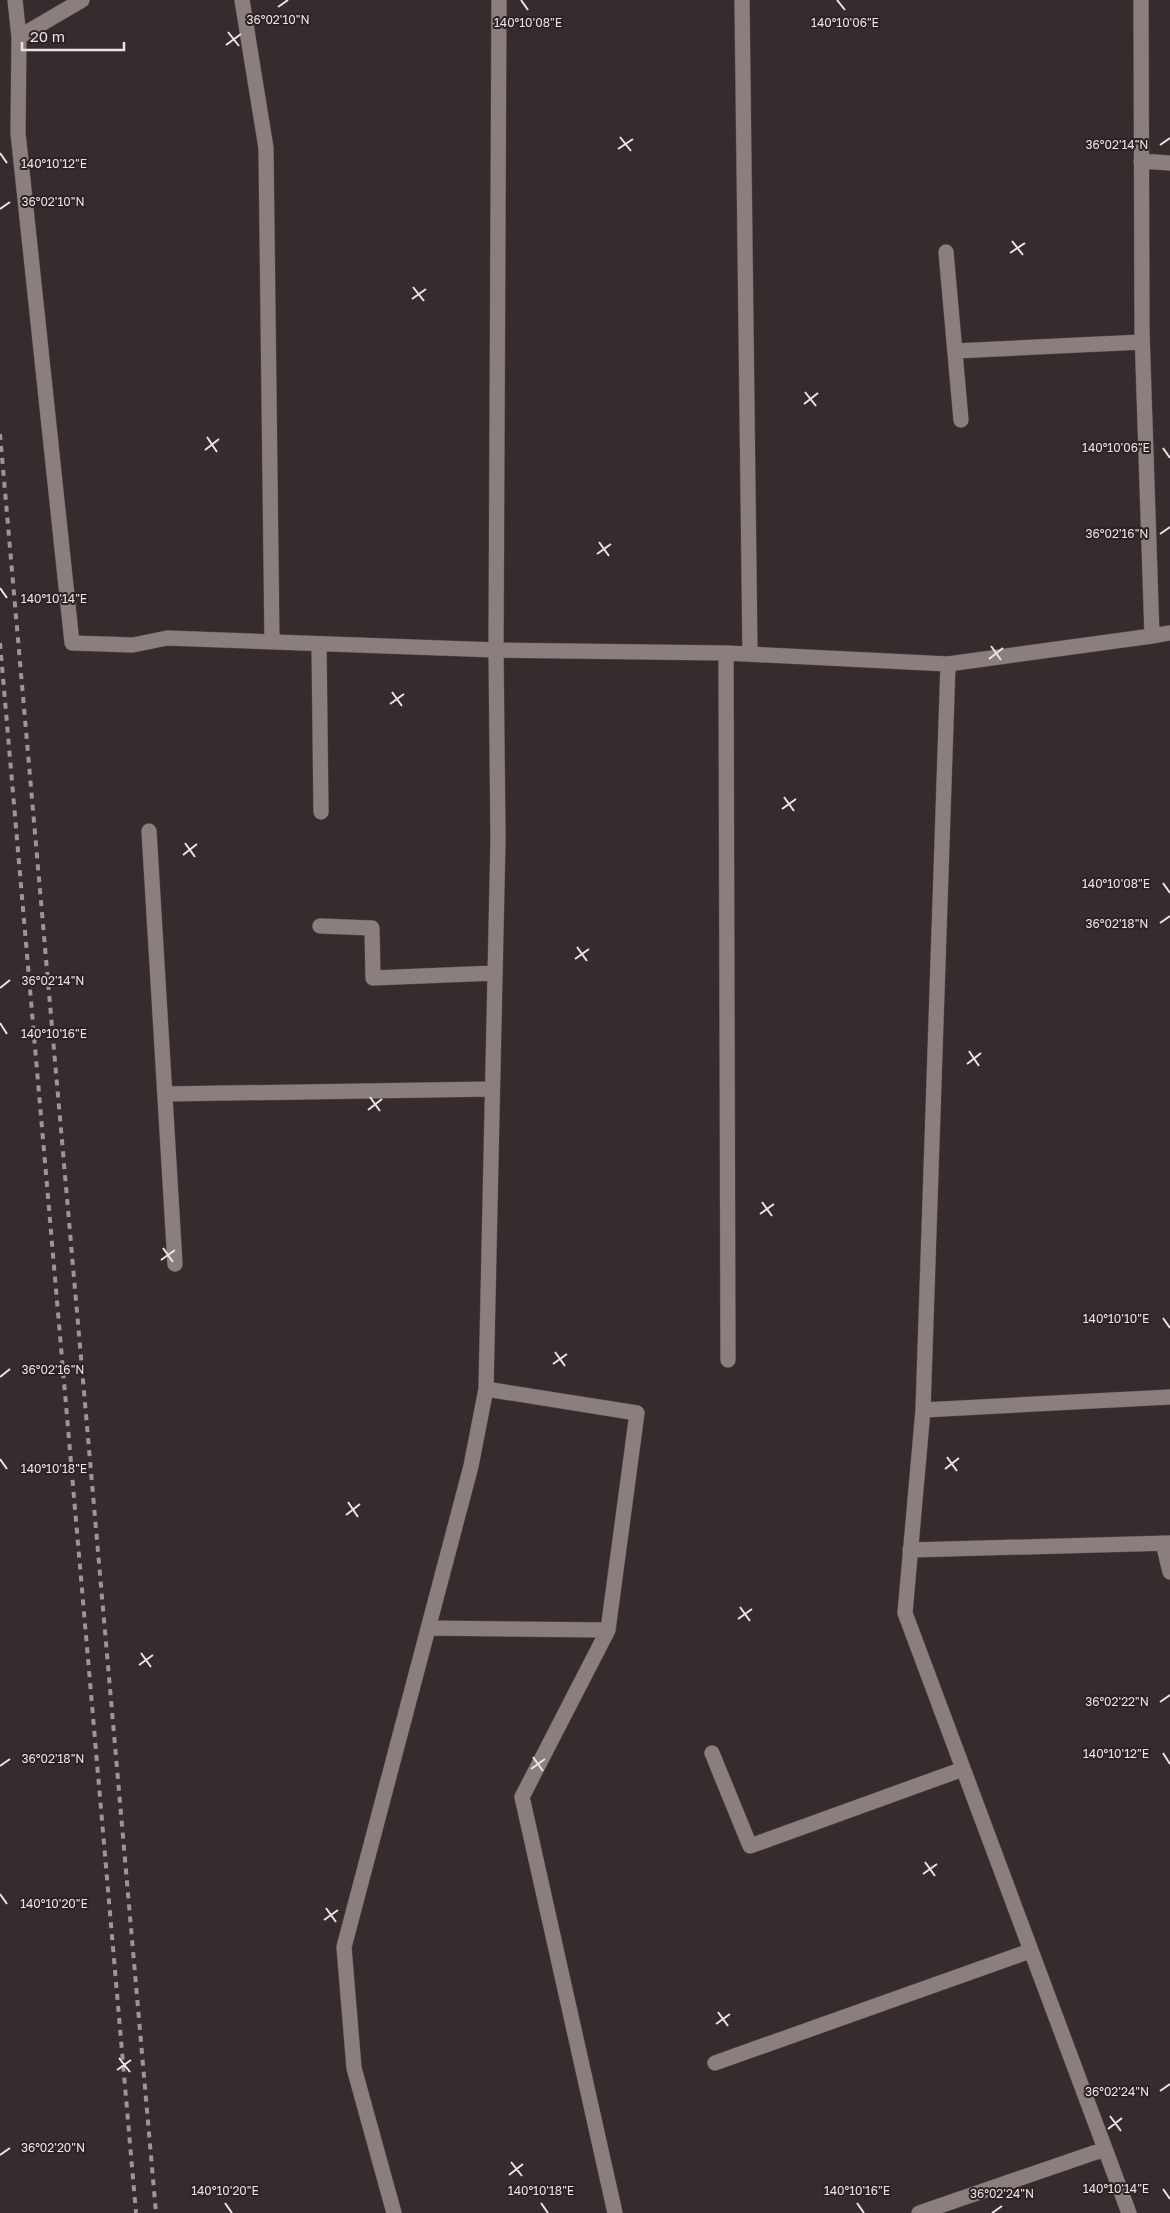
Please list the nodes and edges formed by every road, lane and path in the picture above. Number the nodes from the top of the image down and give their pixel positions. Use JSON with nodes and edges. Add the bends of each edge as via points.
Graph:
{"nodes":[{"id":1,"x":15,"y":0,"type":"edge"},
{"id":2,"x":82,"y":0,"type":"edge"},
{"id":3,"x":242,"y":0,"type":"edge"},
{"id":4,"x":499,"y":0,"type":"edge"},
{"id":5,"x":742,"y":0,"type":"edge"},
{"id":6,"x":1141,"y":0,"type":"edge"},
{"id":7,"x":19,"y":37,"type":"junction"},
{"id":8,"x":1142,"y":161,"type":"junction"},
{"id":9,"x":1170,"y":163,"type":"edge"},
{"id":10,"x":946,"y":252,"type":"dead end"},
{"id":11,"x":1142,"y":342,"type":"junction"},
{"id":12,"x":955,"y":351,"type":"junction"},
{"id":13,"x":961,"y":420,"type":"dead end"},
{"id":14,"x":1170,"y":632,"type":"edge"},
{"id":15,"x":1152,"y":636,"type":"junction"},
{"id":16,"x":272,"y":642,"type":"junction"},
{"id":17,"x":319,"y":644,"type":"junction"},
{"id":18,"x":496,"y":650,"type":"junction"},
{"id":19,"x":726,"y":653,"type":"junction"},
{"id":20,"x":750,"y":654,"type":"junction"},
{"id":21,"x":948,"y":664,"type":"junction"},
{"id":22,"x":321,"y":812,"type":"dead end"},
{"id":23,"x":149,"y":832,"type":"dead end"},
{"id":24,"x":320,"y":926,"type":"dead end"},
{"id":25,"x":495,"y":974,"type":"junction"},
{"id":26,"x":492,"y":1089,"type":"junction"},
{"id":27,"x":165,"y":1094,"type":"junction"},
{"id":28,"x":175,"y":1264,"type":"dead end"},
{"id":29,"x":728,"y":1360,"type":"dead end"},
{"id":30,"x":486,"y":1390,"type":"junction"},
{"id":31,"x":1170,"y":1397,"type":"edge"},
{"id":32,"x":923,"y":1410,"type":"junction"},
{"id":33,"x":1167,"y":1543,"type":"edge"},
{"id":34,"x":910,"y":1550,"type":"junction"},
{"id":35,"x":1170,"y":1572,"type":"edge"},
{"id":36,"x":428,"y":1628,"type":"junction"},
{"id":37,"x":608,"y":1630,"type":"junction"},
{"id":38,"x":712,"y":1753,"type":"dead end"},
{"id":39,"x":962,"y":1769,"type":"junction"},
{"id":40,"x":1030,"y":1950,"type":"junction"},
{"id":41,"x":715,"y":2063,"type":"dead end"},
{"id":42,"x":1105,"y":2149,"type":"junction"},
{"id":43,"x":394,"y":2213,"type":"edge"},
{"id":44,"x":615,"y":2213,"type":"edge"},
{"id":45,"x":919,"y":2213,"type":"edge"},
{"id":46,"x":1129,"y":2213,"type":"edge"}],
"edges":[{"from":1,"to":7,"type":"street"},
{"from":2,"to":7,"type":"street"},
{"from":3,"to":16,"type":"street","via":[[266,148]]},
{"from":4,"to":18,"type":"street"},
{"from":5,"to":20,"type":"street"},
{"from":6,"to":8,"type":"street"},
{"from":7,"to":16,"type":"street","via":[[18,133],[72,643],[133,645],[167,638]]},
{"from":8,"to":9,"type":"street"},
{"from":8,"to":11,"type":"street"},
{"from":10,"to":12,"type":"street"},
{"from":11,"to":12,"type":"street"},
{"from":11,"to":15,"type":"street"},
{"from":12,"to":13,"type":"street"},
{"from":14,"to":15,"type":"street"},
{"from":15,"to":21,"type":"street"},
{"from":16,"to":17,"type":"street"},
{"from":17,"to":18,"type":"street"},
{"from":17,"to":22,"type":"street"},
{"from":18,"to":19,"type":"street"},
{"from":18,"to":25,"type":"street","via":[[498,839]]},
{"from":19,"to":20,"type":"street"},
{"from":19,"to":29,"type":"street"},
{"from":20,"to":21,"type":"street"},
{"from":21,"to":32,"type":"street"},
{"from":23,"to":27,"type":"street"},
{"from":24,"to":25,"type":"street","via":[[372,928],[373,978]]},
{"from":25,"to":26,"type":"street"},
{"from":26,"to":27,"type":"street"},
{"from":26,"to":30,"type":"street"},
{"from":27,"to":28,"type":"street"},
{"from":30,"to":36,"type":"street","via":[[471,1466]]},
{"from":30,"to":37,"type":"street","via":[[637,1413]]},
{"from":31,"to":32,"type":"street"},
{"from":32,"to":34,"type":"street"},
{"from":33,"to":34,"type":"street"},
{"from":33,"to":35,"type":"street"},
{"from":34,"to":39,"type":"street","via":[[905,1614]]},
{"from":36,"to":37,"type":"street"},
{"from":36,"to":43,"type":"street","via":[[344,1948],[354,2068]]},
{"from":37,"to":44,"type":"street","via":[[522,1797]]},
{"from":38,"to":39,"type":"street","via":[[750,1846]]},
{"from":39,"to":40,"type":"street"},
{"from":40,"to":41,"type":"street"},
{"from":40,"to":42,"type":"street"},
{"from":42,"to":45,"type":"street"},
{"from":42,"to":46,"type":"street"}]}
